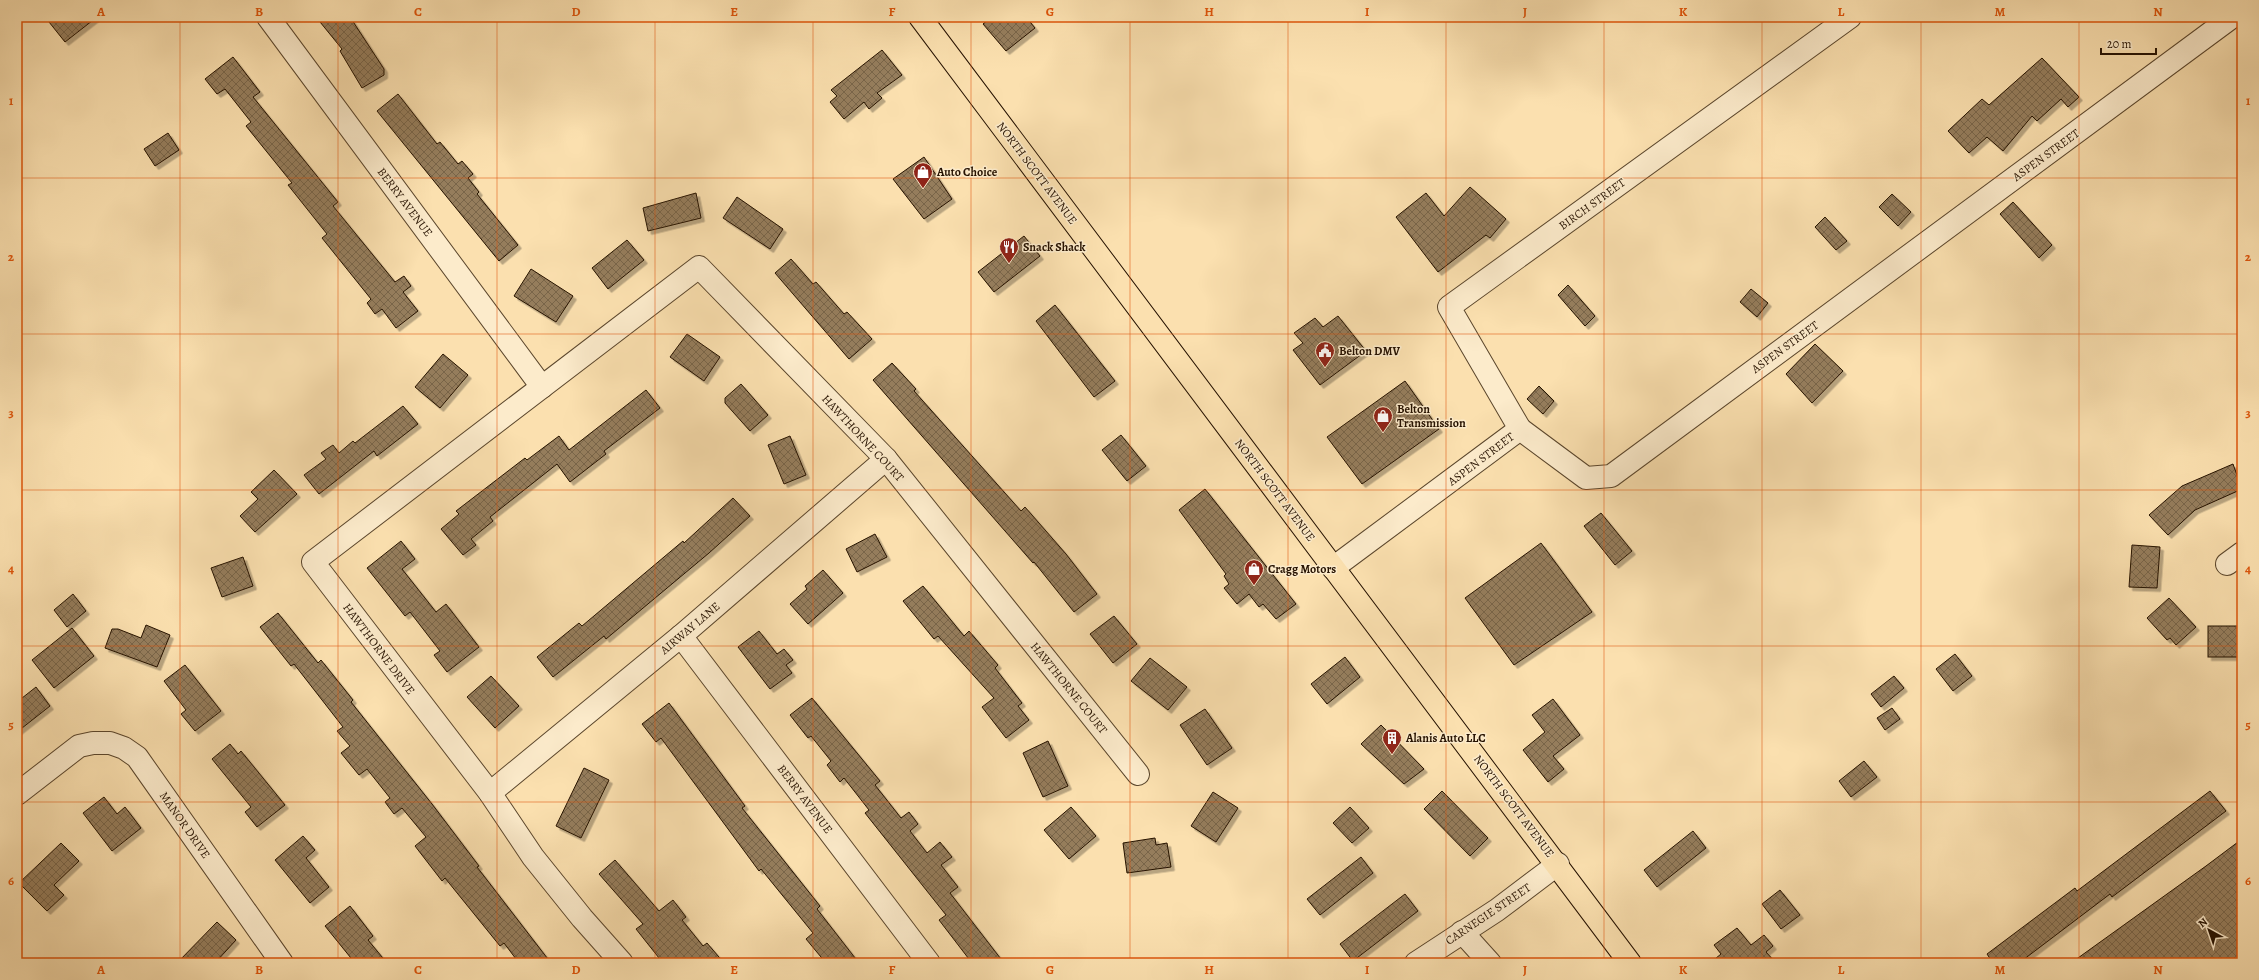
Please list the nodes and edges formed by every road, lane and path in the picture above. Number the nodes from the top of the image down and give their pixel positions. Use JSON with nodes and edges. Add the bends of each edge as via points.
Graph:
{"nodes":[{"id":1,"x":268,"y":17,"type":"edge"},
{"id":2,"x":920,"y":17,"type":"edge"},
{"id":3,"x":1850,"y":17,"type":"edge"},
{"id":4,"x":2232,"y":17,"type":"edge"},
{"id":5,"x":542,"y":387,"type":"junction"},
{"id":6,"x":1520,"y":430,"type":"junction"},
{"id":7,"x":886,"y":459,"type":"junction"},
{"id":8,"x":1333,"y":568,"type":"junction"},
{"id":9,"x":681,"y":636,"type":"junction"},
{"id":10,"x":1138,"y":774,"type":"dead end"},
{"id":11,"x":490,"y":792,"type":"junction"},
{"id":12,"x":17,"y":794,"type":"edge"},
{"id":13,"x":1558,"y":864,"type":"junction"},
{"id":14,"x":1462,"y":932,"type":"junction"},
{"id":15,"x":282,"y":963,"type":"edge"},
{"id":16,"x":622,"y":963,"type":"edge"},
{"id":17,"x":929,"y":963,"type":"edge"},
{"id":18,"x":1416,"y":963,"type":"edge"},
{"id":19,"x":1490,"y":963,"type":"edge"},
{"id":20,"x":1630,"y":963,"type":"edge"}],
"edges":[{"from":1,"to":5,"type":"street","name":"BERRY AVENUE"},
{"from":2,"to":8,"type":"main road","name":"NORTH SCOTT AVENUE"},
{"from":3,"to":6,"type":"street","name":"BIRCH STREET","via":[[1449,307]]},
{"from":4,"to":6,"type":"street","name":"ASPEN STREET","via":[[1611,476],[1586,478]]},
{"from":5,"to":7,"type":"street","name":"HAWTHORNE COURT","via":[[699,267]]},
{"from":5,"to":11,"type":"street","name":"HAWTHORNE DRIVE","via":[[313,562]]},
{"from":6,"to":8,"type":"street","name":"ASPEN STREET"},
{"from":7,"to":9,"type":"street","name":"AIRWAY LANE"},
{"from":7,"to":10,"type":"street","name":"HAWTHORNE COURT"},
{"from":8,"to":13,"type":"main road","name":"NORTH SCOTT AVENUE"},
{"from":9,"to":11,"type":"street","name":"AIRWAY LANE"},
{"from":9,"to":17,"type":"street","name":"BERRY AVENUE"},
{"from":11,"to":16,"type":"street","name":"HAWTHORNE DRIVE","via":[[533,857]]},
{"from":12,"to":15,"type":"street","name":"MANOR DRIVE","via":[[79,746],[93,743],[117,746],[137,758]]},
{"from":13,"to":14,"type":"street","name":"CARNEGIE STREET","via":[[1498,910]]},
{"from":13,"to":20,"type":"main road","name":"NORTH SCOTT AVENUE"},
{"from":14,"to":18,"type":"street","name":"CARNEGIE STREET"},
{"from":14,"to":19,"type":"street"}]}
